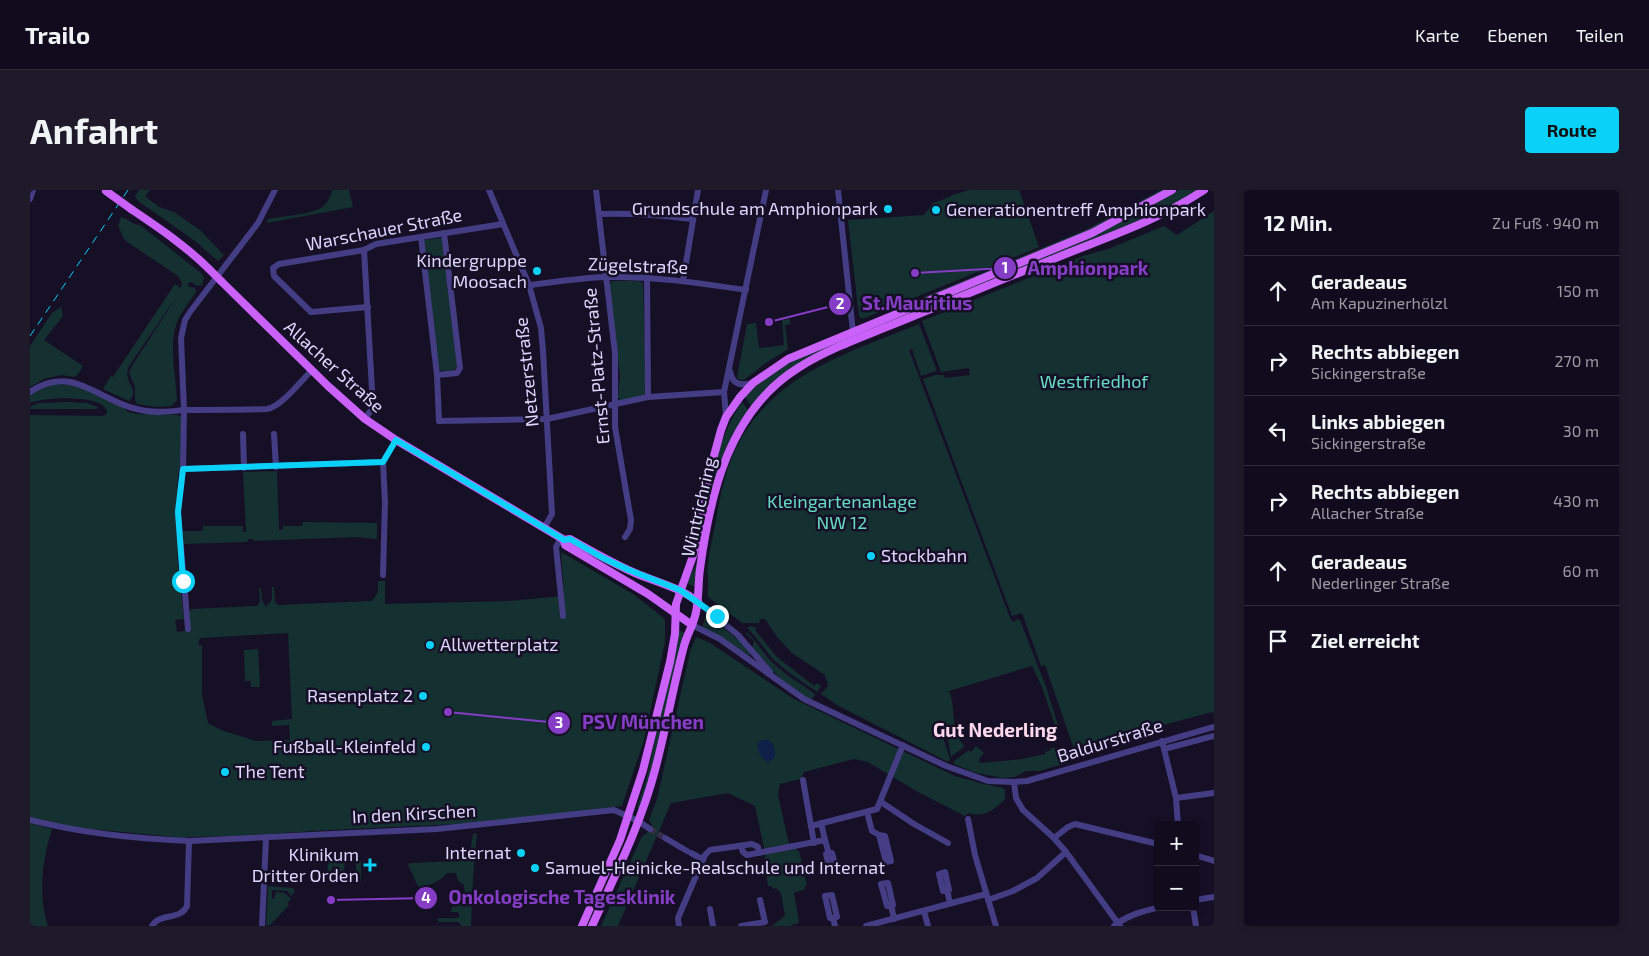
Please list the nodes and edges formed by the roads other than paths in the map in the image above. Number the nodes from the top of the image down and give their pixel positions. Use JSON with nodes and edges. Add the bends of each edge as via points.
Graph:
{"nodes":[{"id":1,"x":33,"y":190,"type":"edge"},
{"id":2,"x":275,"y":190,"type":"edge"},
{"id":3,"x":489,"y":190,"type":"edge"},
{"id":4,"x":596,"y":190,"type":"edge"},
{"id":5,"x":698,"y":190,"type":"edge"},
{"id":6,"x":766,"y":190,"type":"edge"},
{"id":7,"x":838,"y":190,"type":"edge"},
{"id":8,"x":1172,"y":190,"type":"edge"},
{"id":9,"x":105,"y":191,"type":"edge"},
{"id":10,"x":1202,"y":191,"type":"edge"},
{"id":11,"x":30,"y":199,"type":"edge"},
{"id":12,"x":599,"y":214,"type":"junction"},
{"id":13,"x":692,"y":219,"type":"junction"},
{"id":14,"x":503,"y":224,"type":"junction"},
{"id":15,"x":444,"y":233,"type":"junction"},
{"id":16,"x":421,"y":237,"type":"junction"},
{"id":17,"x":364,"y":250,"type":"junction"},
{"id":18,"x":219,"y":278,"type":"junction"},
{"id":19,"x":605,"y":278,"type":"junction"},
{"id":20,"x":647,"y":278,"type":"junction"},
{"id":21,"x":683,"y":281,"type":"junction"},
{"id":22,"x":529,"y":285,"type":"junction"},
{"id":23,"x":746,"y":290,"type":"junction"},
{"id":24,"x":368,"y":306,"type":"junction"},
{"id":25,"x":853,"y":332,"type":"junction"},
{"id":26,"x":729,"y":366,"type":"junction"},
{"id":27,"x":312,"y":370,"type":"junction"},
{"id":28,"x":437,"y":375,"type":"junction"},
{"id":29,"x":753,"y":383,"type":"junction"},
{"id":30,"x":30,"y":392,"type":"edge"},
{"id":31,"x":724,"y":392,"type":"junction"},
{"id":32,"x":648,"y":397,"type":"junction"},
{"id":33,"x":615,"y":405,"type":"junction"},
{"id":34,"x":184,"y":410,"type":"junction"},
{"id":35,"x":726,"y":417,"type":"junction"},
{"id":36,"x":365,"y":418,"type":"junction"},
{"id":37,"x":547,"y":419,"type":"junction"},
{"id":38,"x":242,"y":434,"type":"dead end"},
{"id":39,"x":274,"y":434,"type":"dead end"},
{"id":40,"x":396,"y":440,"type":"junction"},
{"id":41,"x":383,"y":462,"type":"junction"},
{"id":42,"x":276,"y":467,"type":"junction"},
{"id":43,"x":244,"y":468,"type":"junction"},
{"id":44,"x":183,"y":469,"type":"junction"},
{"id":45,"x":544,"y":528,"type":"junction"},
{"id":46,"x":625,"y":538,"type":"dead end"},
{"id":47,"x":562,"y":539,"type":"junction"},
{"id":48,"x":383,"y":575,"type":"dead end"},
{"id":49,"x":680,"y":590,"type":"junction"},
{"id":50,"x":698,"y":602,"type":"junction"},
{"id":51,"x":675,"y":615,"type":"junction"},
{"id":52,"x":563,"y":616,"type":"dead end"},
{"id":53,"x":692,"y":625,"type":"junction"},
{"id":54,"x":188,"y":629,"type":"dead end"},
{"id":55,"x":785,"y":687,"type":"junction"},
{"id":56,"x":1214,"y":727,"type":"edge"},
{"id":57,"x":1214,"y":736,"type":"edge"},
{"id":58,"x":1162,"y":741,"type":"junction"},
{"id":59,"x":903,"y":745,"type":"junction"},
{"id":60,"x":1164,"y":749,"type":"junction"},
{"id":61,"x":803,"y":780,"type":"dead end"},
{"id":62,"x":1014,"y":782,"type":"junction"},
{"id":63,"x":1214,"y":794,"type":"edge"},
{"id":64,"x":1176,"y":798,"type":"junction"},
{"id":65,"x":881,"y":802,"type":"junction"},
{"id":66,"x":867,"y":812,"type":"junction"},
{"id":67,"x":628,"y":817,"type":"junction"},
{"id":68,"x":968,"y":819,"type":"dead end"},
{"id":69,"x":30,"y":820,"type":"edge"},
{"id":70,"x":638,"y":821,"type":"junction"},
{"id":71,"x":1178,"y":821,"type":"edge"},
{"id":72,"x":822,"y":824,"type":"junction"},
{"id":73,"x":811,"y":826,"type":"junction"},
{"id":74,"x":650,"y":829,"type":"tunnel mouth"},
{"id":75,"x":879,"y":835,"type":"dead end"},
{"id":76,"x":266,"y":838,"type":"junction"},
{"id":77,"x":665,"y":838,"type":"tunnel mouth"},
{"id":78,"x":1054,"y":838,"type":"junction"},
{"id":79,"x":825,"y":840,"type":"junction"},
{"id":80,"x":189,"y":841,"type":"junction"},
{"id":81,"x":814,"y":842,"type":"junction"},
{"id":82,"x":948,"y":843,"type":"dead end"},
{"id":83,"x":1154,"y":843,"type":"edge"},
{"id":84,"x":1066,"y":852,"type":"junction"},
{"id":85,"x":829,"y":854,"type":"dead end"},
{"id":86,"x":1199,"y":856,"type":"edge"},
{"id":87,"x":702,"y":859,"type":"junction"},
{"id":88,"x":1214,"y":861,"type":"edge"},
{"id":89,"x":946,"y":890,"type":"dead end"},
{"id":90,"x":987,"y":897,"type":"junction"},
{"id":91,"x":1214,"y":897,"type":"edge"},
{"id":92,"x":1199,"y":899,"type":"edge"},
{"id":93,"x":760,"y":900,"type":"dead end"},
{"id":94,"x":950,"y":903,"type":"junction"},
{"id":95,"x":891,"y":905,"type":"dead end"},
{"id":96,"x":710,"y":909,"type":"dead end"},
{"id":97,"x":1154,"y":909,"type":"edge"},
{"id":98,"x":924,"y":911,"type":"junction"},
{"id":99,"x":1194,"y":911,"type":"edge"},
{"id":100,"x":833,"y":918,"type":"dead end"},
{"id":101,"x":894,"y":919,"type":"junction"},
{"id":102,"x":1117,"y":925,"type":"edge"},
{"id":103,"x":152,"y":926,"type":"edge"},
{"id":104,"x":262,"y":926,"type":"edge"},
{"id":105,"x":582,"y":926,"type":"edge"},
{"id":106,"x":592,"y":926,"type":"edge"},
{"id":107,"x":678,"y":926,"type":"edge"},
{"id":108,"x":713,"y":926,"type":"edge"},
{"id":109,"x":741,"y":926,"type":"edge"},
{"id":110,"x":835,"y":926,"type":"edge"},
{"id":111,"x":866,"y":926,"type":"edge"},
{"id":112,"x":928,"y":926,"type":"edge"},
{"id":113,"x":996,"y":926,"type":"edge"},
{"id":114,"x":1196,"y":926,"type":"edge"}],
"edges":[{"from":1,"to":11,"type":"street"},
{"from":2,"to":18,"type":"street","via":[[258,223]]},
{"from":3,"to":14,"type":"street","name":"Netzerstraße"},
{"from":4,"to":12,"type":"street","name":"Ernst-Platz-Straße"},
{"from":5,"to":13,"type":"street"},
{"from":6,"to":23,"type":"street"},
{"from":7,"to":25,"type":"street"},
{"from":8,"to":25,"type":"main road","name":"Wintrichring","via":[[1092,233]]},
{"from":9,"to":18,"type":"main road","name":"Allacher Straße","bridge":true,"via":[[186,248]]},
{"from":10,"to":50,"type":"main road","name":"Wintrichring","via":[[1146,223],[835,348],[796,369],[770,390],[751,411],[736,436],[719,476],[700,568]]},
{"from":12,"to":13,"type":"street","via":[[628,213]]},
{"from":12,"to":19,"type":"street","name":"Ernst-Platz-Straße"},
{"from":13,"to":21,"type":"street"},
{"from":14,"to":15,"type":"street","name":"Warschauer Straße"},
{"from":14,"to":22,"type":"street","name":"Netzerstraße"},
{"from":15,"to":16,"type":"street","name":"Warschauer Straße"},
{"from":15,"to":28,"type":"street","via":[[460,368],[457,373]]},
{"from":16,"to":17,"type":"street","name":"Warschauer Straße","via":[[376,244]]},
{"from":16,"to":28,"type":"street"},
{"from":17,"to":24,"type":"street"},
{"from":17,"to":24,"type":"street","name":"Warschauer Straße","via":[[279,264],[272,268],[274,276],[311,312]]},
{"from":18,"to":27,"type":"main road","name":"Allacher Straße"},
{"from":18,"to":34,"type":"street","via":[[190,312],[183,327],[180,352]]},
{"from":19,"to":20,"type":"street","name":"Zügelstraße"},
{"from":19,"to":22,"type":"street","name":"Zügelstraße"},
{"from":19,"to":33,"type":"street","name":"Ernst-Platz-Straße","via":[[615,353]]},
{"from":20,"to":21,"type":"street","name":"Zügelstraße"},
{"from":20,"to":32,"type":"street"},
{"from":21,"to":23,"type":"street","name":"Zügelstraße"},
{"from":22,"to":37,"type":"street","name":"Netzerstraße","via":[[541,328]]},
{"from":23,"to":26,"type":"street"},
{"from":24,"to":36,"type":"street","via":[[373,407]]},
{"from":25,"to":29,"type":"main road","name":"Wintrichring","via":[[788,359]]},
{"from":26,"to":29,"type":"street","via":[[735,383]]},
{"from":26,"to":31,"type":"street"},
{"from":27,"to":34,"type":"street","via":[[272,408]]},
{"from":27,"to":36,"type":"main road","name":"Allacher Straße"},
{"from":28,"to":37,"type":"street","via":[[439,421]]},
{"from":29,"to":35,"type":"main road","name":"Wintrichring"},
{"from":30,"to":34,"type":"street","via":[[46,383],[71,382],[139,410]]},
{"from":31,"to":32,"type":"street"},
{"from":31,"to":35,"type":"street"},
{"from":32,"to":33,"type":"street"},
{"from":33,"to":37,"type":"street"},
{"from":33,"to":46,"type":"street","name":"Ernst-Platz-Straße","via":[[615,427],[631,520]]},
{"from":34,"to":44,"type":"street"},
{"from":35,"to":49,"type":"main road","name":"Wintrichring","via":[[714,451],[692,561]]},
{"from":36,"to":40,"type":"main road","name":"Allacher Straße"},
{"from":37,"to":45,"type":"street","name":"Netzerstraße","via":[[552,514]]},
{"from":38,"to":43,"type":"street"},
{"from":39,"to":42,"type":"street"},
{"from":40,"to":41,"type":"street"},
{"from":40,"to":45,"type":"main road","name":"Allacher Straße"},
{"from":41,"to":42,"type":"street"},
{"from":41,"to":48,"type":"street"},
{"from":42,"to":43,"type":"street"},
{"from":43,"to":44,"type":"street"},
{"from":44,"to":54,"type":"street","via":[[178,512]]},
{"from":45,"to":47,"type":"main road","name":"Allacher Straße"},
{"from":47,"to":49,"type":"main road","name":"Allacher Straße","via":[[570,539],[603,558]]},
{"from":47,"to":51,"type":"main road","name":"Allacher Straße"},
{"from":47,"to":52,"type":"street","via":[[556,547]]},
{"from":49,"to":50,"type":"main road","name":"Allacher Straße"},
{"from":49,"to":51,"type":"main road","name":"Wintrichring"},
{"from":50,"to":53,"type":"main road","name":"Wintrichring"},
{"from":50,"to":55,"type":"street","via":[[738,635]]},
{"from":51,"to":53,"type":"main road","name":"Allacher Straße"},
{"from":51,"to":67,"type":"main road","name":"Wintrichring","via":[[670,662],[651,743]]},
{"from":53,"to":55,"type":"street","via":[[720,639]]},
{"from":53,"to":70,"type":"main road","name":"Wintrichring","via":[[684,646],[654,774]]},
{"from":55,"to":59,"type":"street","name":"Baldurstraße"},
{"from":56,"to":58,"type":"street","name":"Baldurstraße"},
{"from":57,"to":60,"type":"street","name":"Baldurstraße"},
{"from":58,"to":60,"type":"street"},
{"from":58,"to":62,"type":"street","name":"Baldurstraße","via":[[1027,781]]},
{"from":59,"to":62,"type":"street","name":"Baldurstraße","via":[[955,770],[988,781]]},
{"from":59,"to":65,"type":"street"},
{"from":60,"to":64,"type":"street"},
{"from":61,"to":73,"type":"street"},
{"from":62,"to":78,"type":"street","via":[[1016,798],[1023,810]]},
{"from":63,"to":64,"type":"street"},
{"from":64,"to":71,"type":"street"},
{"from":65,"to":66,"type":"street","via":[[877,809]]},
{"from":65,"to":82,"type":"street"},
{"from":66,"to":72,"type":"street"},
{"from":66,"to":75,"type":"street","via":[[872,831]]},
{"from":67,"to":70,"type":"street","name":"In den Kirschen"},
{"from":67,"to":76,"type":"street","name":"In den Kirschen","via":[[611,810],[438,829]]},
{"from":67,"to":105,"type":"main road","name":"Wintrichring"},
{"from":68,"to":90,"type":"street"},
{"from":69,"to":80,"type":"street","name":"In den Kirschen","via":[[68,829]]},
{"from":70,"to":74,"type":"street","name":"In den Kirschen"},
{"from":70,"to":106,"type":"main road","name":"Wintrichring"},
{"from":72,"to":73,"type":"street"},
{"from":72,"to":79,"type":"street"},
{"from":73,"to":81,"type":"street"},
{"from":76,"to":80,"type":"street","name":"In den Kirschen"},
{"from":76,"to":104,"type":"street"},
{"from":77,"to":87,"type":"street"},
{"from":78,"to":83,"type":"street","via":[[1076,824]]},
{"from":78,"to":84,"type":"street"},
{"from":79,"to":81,"type":"street"},
{"from":79,"to":85,"type":"street"},
{"from":80,"to":103,"type":"street","via":[[187,906],[179,915],[160,919]]},
{"from":81,"to":87,"type":"street","via":[[759,853],[756,845],[710,850]]},
{"from":84,"to":90,"type":"street","via":[[1037,878],[1013,891]]},
{"from":84,"to":102,"type":"street"},
{"from":86,"to":88,"type":"street"},
{"from":87,"to":107,"type":"street","via":[[678,918]]},
{"from":89,"to":94,"type":"street"},
{"from":90,"to":94,"type":"street"},
{"from":90,"to":113,"type":"street"},
{"from":91,"to":92,"type":"street"},
{"from":93,"to":109,"type":"street","via":[[765,922]]},
{"from":94,"to":98,"type":"street"},
{"from":95,"to":101,"type":"street"},
{"from":96,"to":108,"type":"street"},
{"from":97,"to":102,"type":"street","via":[[1128,917]]},
{"from":98,"to":101,"type":"street"},
{"from":98,"to":112,"type":"street"},
{"from":99,"to":114,"type":"street"},
{"from":100,"to":110,"type":"street"},
{"from":101,"to":111,"type":"street"}]}
